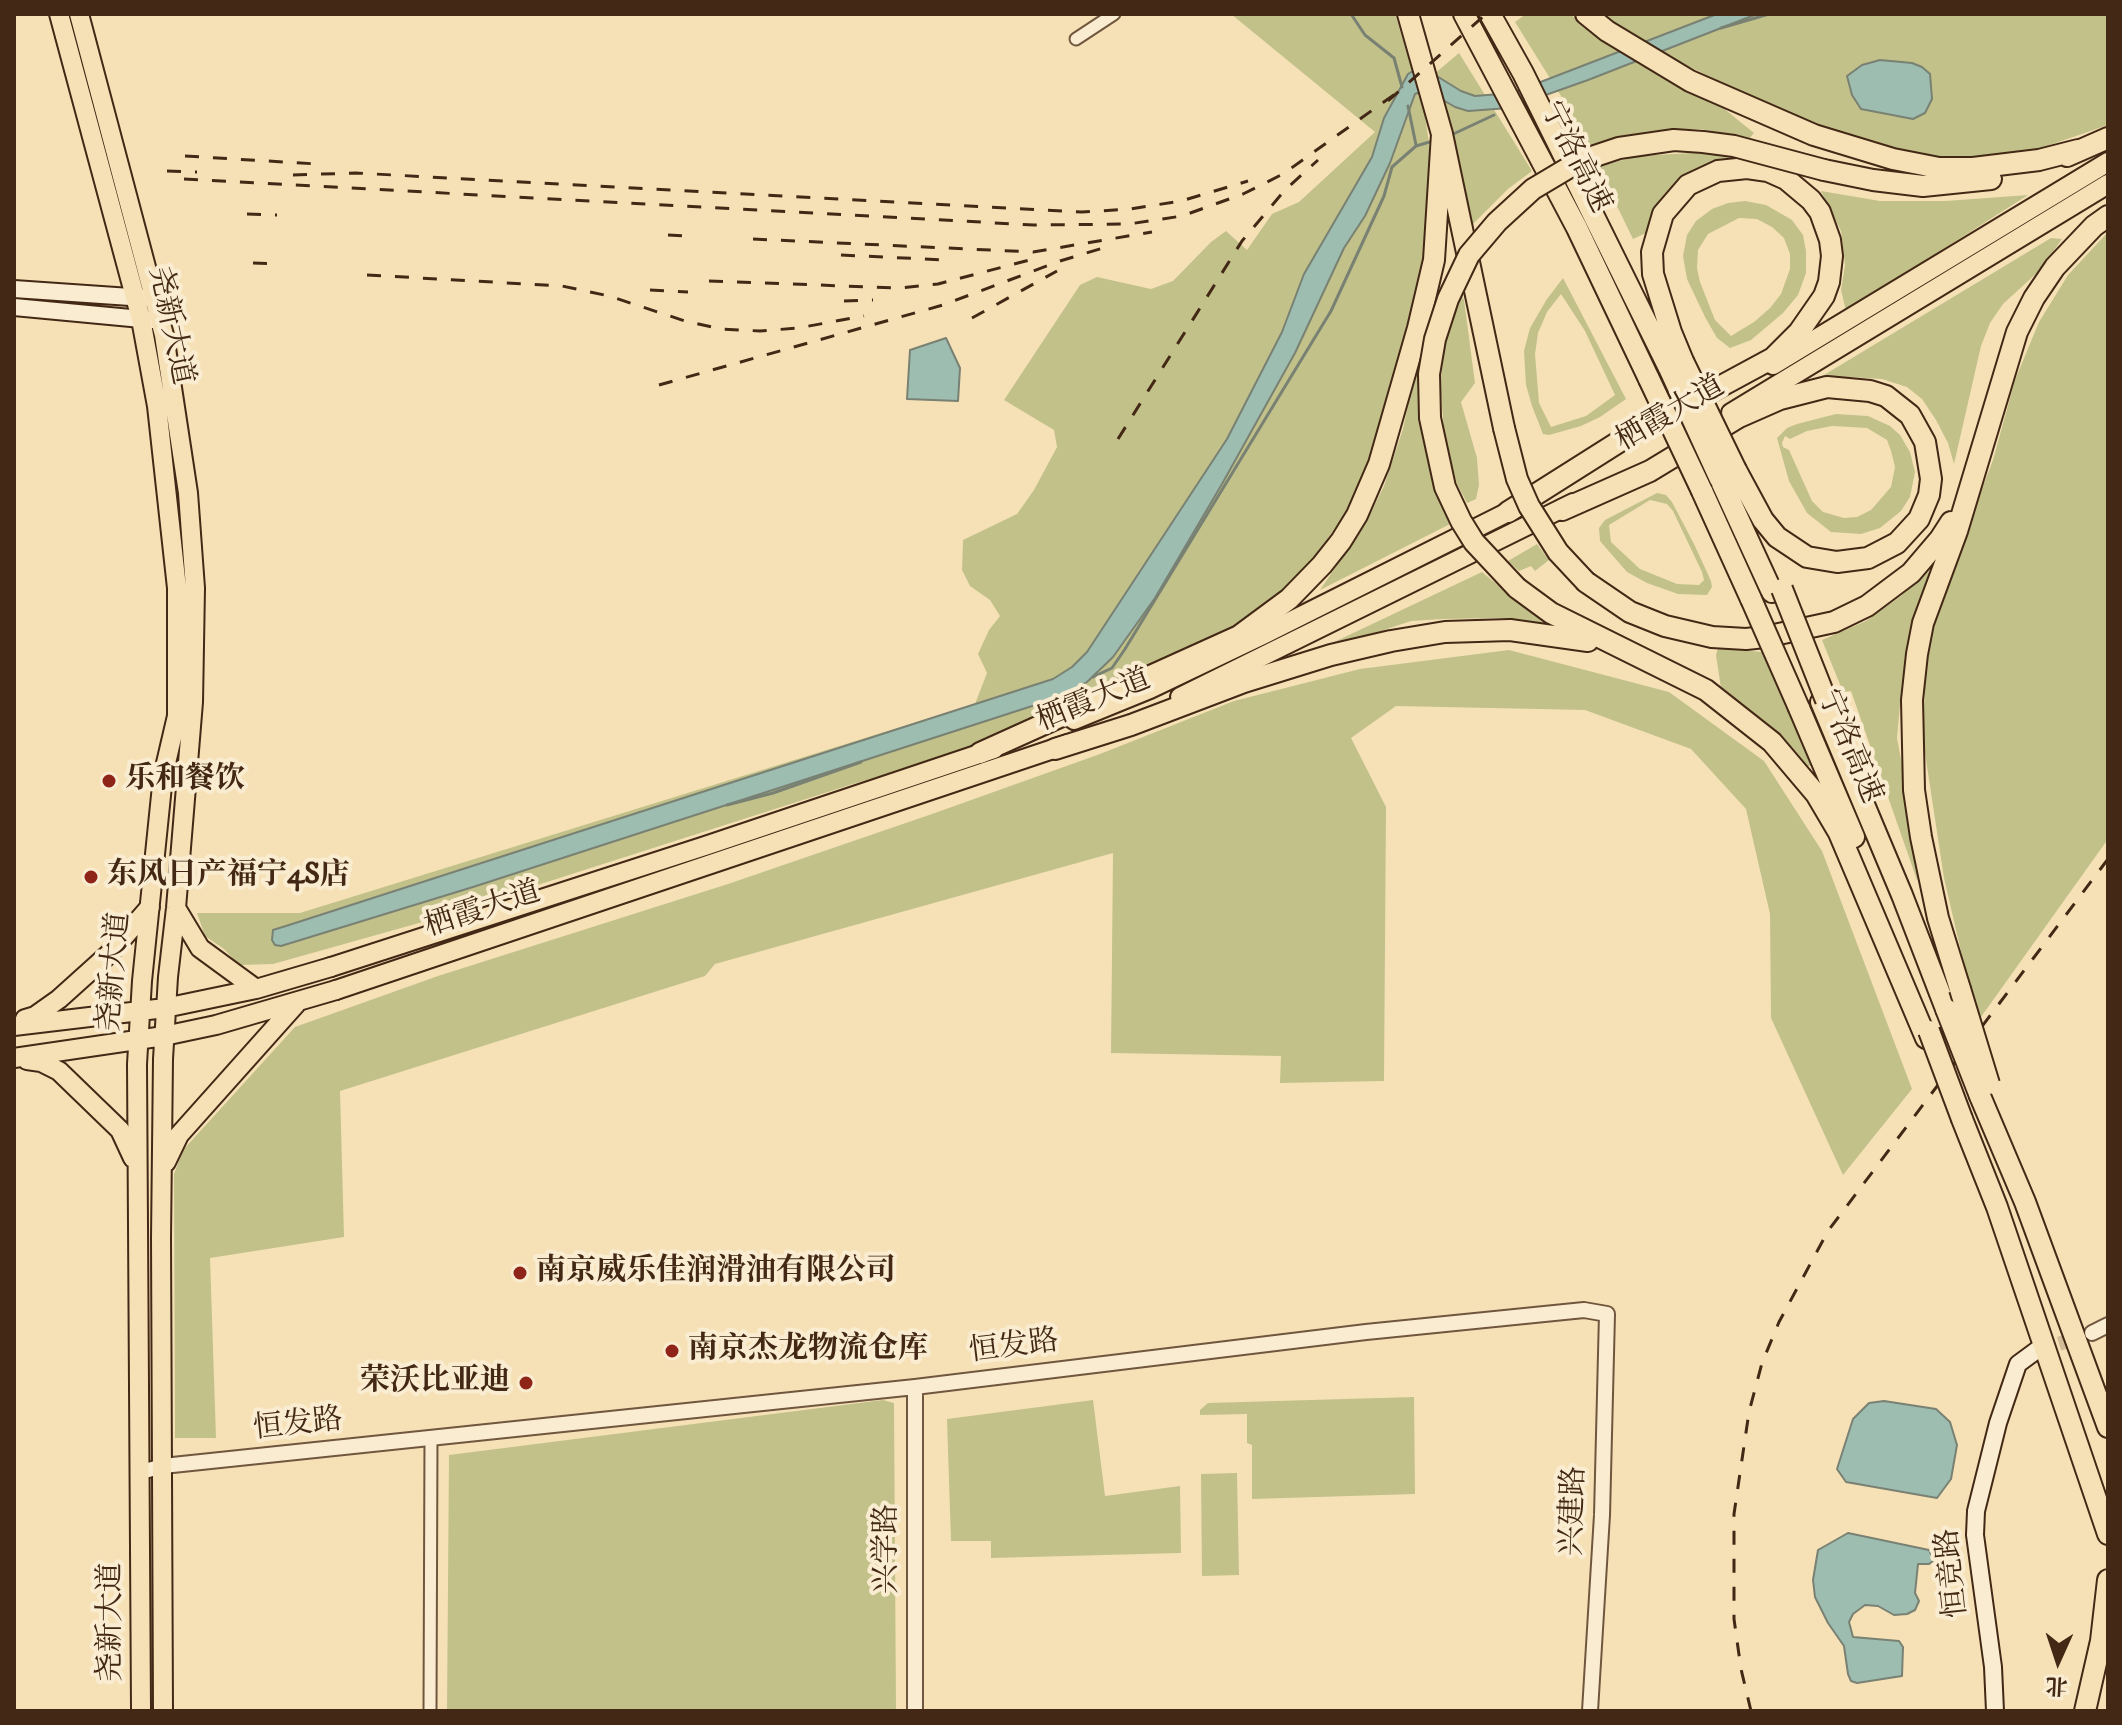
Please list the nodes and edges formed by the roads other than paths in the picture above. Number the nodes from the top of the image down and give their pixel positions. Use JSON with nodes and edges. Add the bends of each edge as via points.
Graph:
{"nodes":[{"id":1,"x":59,"y":14,"type":"edge"},
{"id":2,"x":79,"y":14,"type":"edge"},
{"id":3,"x":1114,"y":14,"type":"edge"},
{"id":4,"x":1408,"y":14,"type":"edge"},
{"id":5,"x":1464,"y":14,"type":"edge"},
{"id":6,"x":1490,"y":14,"type":"edge"},
{"id":7,"x":1586,"y":14,"type":"edge"},
{"id":8,"x":1076,"y":39,"type":"dead end"},
{"id":9,"x":1442,"y":134,"type":"junction"},
{"id":10,"x":2108,"y":138,"type":"edge"},
{"id":11,"x":2078,"y":150,"type":"junction"},
{"id":12,"x":2108,"y":162,"type":"edge"},
{"id":13,"x":2108,"y":184,"type":"edge"},
{"id":14,"x":2108,"y":216,"type":"edge"},
{"id":15,"x":14,"y":289,"type":"edge"},
{"id":16,"x":145,"y":298,"type":"junction"},
{"id":17,"x":14,"y":307,"type":"edge"},
{"id":18,"x":151,"y":320,"type":"junction"},
{"id":19,"x":1676,"y":364,"type":"junction"},
{"id":20,"x":1976,"y":469,"type":"junction"},
{"id":21,"x":1732,"y":477,"type":"junction"},
{"id":22,"x":1562,"y":510,"type":"junction"},
{"id":23,"x":1508,"y":512,"type":"junction"},
{"id":24,"x":1644,"y":658,"type":"junction"},
{"id":25,"x":1055,"y":749,"type":"junction"},
{"id":26,"x":980,"y":753,"type":"junction"},
{"id":27,"x":150,"y":907,"type":"junction"},
{"id":28,"x":176,"y":908,"type":"junction"},
{"id":29,"x":256,"y":989,"type":"junction"},
{"id":30,"x":297,"y":1003,"type":"junction"},
{"id":31,"x":165,"y":1008,"type":"junction"},
{"id":32,"x":139,"y":1012,"type":"junction"},
{"id":33,"x":14,"y":1024,"type":"edge"},
{"id":34,"x":1928,"y":1035,"type":"junction"},
{"id":35,"x":164,"y":1036,"type":"junction"},
{"id":36,"x":138,"y":1039,"type":"junction"},
{"id":37,"x":15,"y":1058,"type":"edge"},
{"id":38,"x":1985,"y":1090,"type":"junction"},
{"id":39,"x":136,"y":1168,"type":"junction"},
{"id":40,"x":163,"y":1169,"type":"junction"},
{"id":41,"x":1607,"y":1314,"type":"joint"},
{"id":42,"x":2108,"y":1325,"type":"edge"},
{"id":43,"x":2092,"y":1333,"type":"tunnel mouth"},
{"id":44,"x":2037,"y":1350,"type":"tunnel mouth"},
{"id":45,"x":915,"y":1387,"type":"junction"},
{"id":46,"x":2108,"y":1427,"type":"edge"},
{"id":47,"x":431,"y":1437,"type":"junction"},
{"id":48,"x":163,"y":1466,"type":"junction"},
{"id":49,"x":141,"y":1472,"type":"junction"},
{"id":50,"x":2108,"y":1534,"type":"edge"},
{"id":51,"x":2108,"y":1580,"type":"edge"},
{"id":52,"x":141,"y":1711,"type":"edge"},
{"id":53,"x":163,"y":1711,"type":"edge"},
{"id":54,"x":430,"y":1711,"type":"edge"},
{"id":55,"x":915,"y":1711,"type":"edge"},
{"id":56,"x":1590,"y":1711,"type":"edge"},
{"id":57,"x":1995,"y":1711,"type":"edge"},
{"id":58,"x":2085,"y":1711,"type":"edge"}],
"edges":[{"from":1,"to":16,"type":"main road","name":"尧新大道"},
{"from":2,"to":16,"type":"main road","name":"尧新大道"},
{"from":3,"to":8,"type":"street"},
{"from":4,"to":9,"type":"highway"},
{"from":5,"to":34,"type":"highway","name":"宁洛高速","bridge":true,"via":[[1577,228],[1702,491],[1877,891]]},
{"from":6,"to":19,"type":"highway","name":"宁洛高速"},
{"from":7,"to":11,"type":"highway","via":[[1690,81],[1814,135],[1893,159],[1973,168]]},
{"from":9,"to":20,"type":"highway","bridge":true,"via":[[1517,479],[1558,552],[1586,582],[1645,619],[1712,637],[1755,638],[1834,622],[1867,606],[1919,565],[1940,539]]},
{"from":9,"to":26,"type":"highway","via":[[1434,260],[1418,328],[1379,464],[1341,541],[1289,599],[1239,636]]},
{"from":10,"to":11,"type":"highway"},
{"from":11,"to":24,"type":"highway","bridge":true,"via":[[2024,172],[1923,186],[1824,170],[1734,146],[1674,140],[1628,146],[1580,161],[1533,189],[1497,222],[1469,255],[1433,347],[1430,418],[1445,487],[1474,542],[1517,588],[1551,613]]},
{"from":12,"to":23,"type":"main road","name":"栖霞大道","via":[[1762,372]]},
{"from":13,"to":22,"type":"main road","name":"栖霞大道"},
{"from":14,"to":20,"type":"highway","via":[[2055,267],[2034,298],[2012,345]]},
{"from":15,"to":16,"type":"main road"},
{"from":16,"to":18,"type":"main road","name":"尧新大道"},
{"from":17,"to":18,"type":"main road"},
{"from":18,"to":27,"type":"main road","name":"尧新大道","via":[[178,636],[177,716],[163,776]]},
{"from":18,"to":28,"type":"main road","name":"尧新大道","via":[[188,493],[195,588],[193,702]]},
{"from":19,"to":21,"type":"highway","name":"宁洛高速","bridge":true},
{"from":19,"to":23,"type":"highway","via":[[1653,274],[1652,252],[1663,214],[1688,185],[1718,171],[1747,168],[1786,179],[1820,212],[1832,256],[1824,296],[1799,332],[1773,358],[1625,438]]},
{"from":20,"to":38,"type":"highway","bridge":true,"via":[[1923,623],[1911,748],[1921,837],[1938,918]]},
{"from":21,"to":22,"type":"highway","via":[[1777,537],[1807,557],[1837,562],[1868,558],[1897,543],[1919,519],[1931,479],[1925,442],[1910,415],[1886,396],[1827,387],[1739,417],[1650,471]]},
{"from":21,"to":38,"type":"highway","name":"宁洛高速","bridge":true,"via":[[1946,1009]]},
{"from":22,"to":25,"type":"main road","name":"栖霞大道","via":[[1211,684]]},
{"from":23,"to":26,"type":"main road","name":"栖霞大道","via":[[1150,689]]},
{"from":24,"to":25,"type":"highway","via":[[1569,637],[1510,630],[1423,635],[1331,655]]},
{"from":24,"to":34,"type":"highway","via":[[1706,690],[1772,742],[1816,794],[1839,833]]},
{"from":25,"to":30,"type":"main road","name":"栖霞大道"},
{"from":26,"to":29,"type":"main road","name":"栖霞大道"},
{"from":27,"to":32,"type":"main road","name":"尧新大道"},
{"from":27,"to":33,"type":"main road","via":[[59,999]]},
{"from":28,"to":29,"type":"main road","via":[[200,948]]},
{"from":28,"to":31,"type":"main road","name":"尧新大道"},
{"from":29,"to":31,"type":"main road","name":"栖霞大道"},
{"from":30,"to":35,"type":"main road","name":"栖霞大道"},
{"from":30,"to":40,"type":"main road","via":[[179,1135]]},
{"from":31,"to":32,"type":"main road","name":"栖霞大道"},
{"from":31,"to":35,"type":"main road","name":"尧新大道"},
{"from":32,"to":33,"type":"main road","name":"栖霞大道"},
{"from":32,"to":36,"type":"main road","name":"尧新大道"},
{"from":34,"to":50,"type":"highway","name":"宁洛高速","bridge":true,"via":[[1997,1207]]},
{"from":35,"to":36,"type":"main road","name":"栖霞大道"},
{"from":35,"to":40,"type":"main road","name":"尧新大道"},
{"from":36,"to":37,"type":"main road","name":"栖霞大道"},
{"from":36,"to":39,"type":"main road","name":"尧新大道"},
{"from":37,"to":39,"type":"main road","via":[[59,1071],[120,1130]]},
{"from":38,"to":46,"type":"highway","name":"宁洛高速"},
{"from":39,"to":49,"type":"main road","name":"尧新大道"},
{"from":40,"to":48,"type":"main road","name":"尧新大道"},
{"from":41,"to":45,"type":"street","name":"恒发路","via":[[1584,1310],[1413,1327]]},
{"from":41,"to":56,"type":"street","name":"兴建路"},
{"from":42,"to":43,"type":"street"},
{"from":44,"to":57,"type":"main road","name":"恒竞路","via":[[2018,1364],[1976,1511]]},
{"from":45,"to":47,"type":"street","name":"恒发路"},
{"from":45,"to":55,"type":"street","name":"兴学路"},
{"from":47,"to":48,"type":"street","name":"恒发路"},
{"from":47,"to":54,"type":"street"},
{"from":48,"to":49,"type":"street","name":"恒发路"},
{"from":48,"to":53,"type":"main road","name":"尧新大道"},
{"from":49,"to":52,"type":"main road","name":"尧新大道"},
{"from":51,"to":58,"type":"highway"}]}
